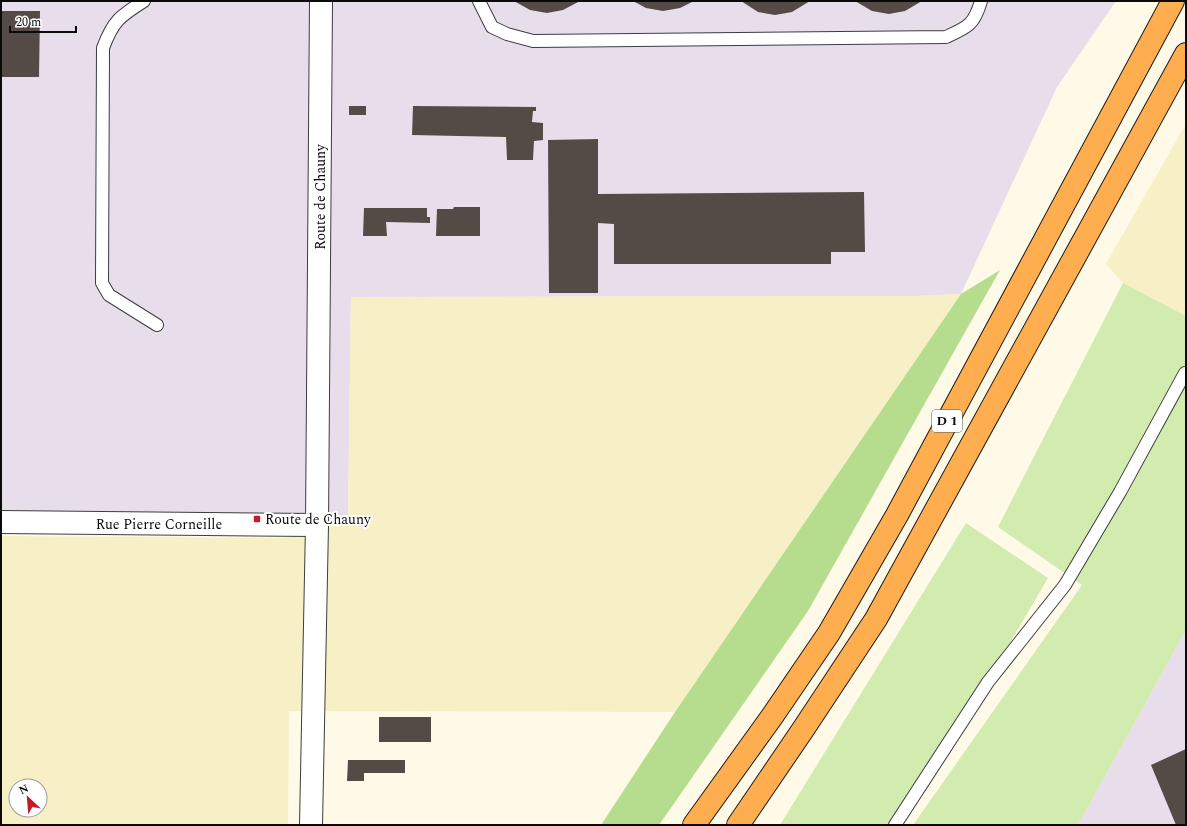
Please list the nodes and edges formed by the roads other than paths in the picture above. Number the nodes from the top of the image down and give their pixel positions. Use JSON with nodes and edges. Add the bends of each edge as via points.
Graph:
{"nodes":[{"id":1,"x":144,"y":1,"type":"edge"},
{"id":2,"x":321,"y":1,"type":"edge"},
{"id":3,"x":479,"y":1,"type":"edge"},
{"id":4,"x":981,"y":1,"type":"edge"},
{"id":5,"x":1173,"y":1,"type":"edge"},
{"id":6,"x":1186,"y":54,"type":"edge"},
{"id":7,"x":157,"y":325,"type":"dead end"},
{"id":8,"x":1185,"y":373,"type":"dead end"},
{"id":9,"x":1,"y":522,"type":"edge"},
{"id":10,"x":317,"y":525,"type":"junction"},
{"id":11,"x":311,"y":825,"type":"edge"},
{"id":12,"x":694,"y":825,"type":"edge"},
{"id":13,"x":738,"y":825,"type":"edge"},
{"id":14,"x":895,"y":825,"type":"edge"}],
"edges":[{"from":1,"to":7,"type":"lane","via":[[122,15],[110,29],[103,48],[102,283],[109,295]]},
{"from":2,"to":10,"type":"street","name":"Route de Chauny"},
{"from":3,"to":4,"type":"lane","via":[[492,27],[533,41],[946,37],[967,28],[977,14]]},
{"from":5,"to":12,"type":"highway","number":"D 1","via":[[897,515],[829,633]]},
{"from":6,"to":13,"type":"highway","number":"D 1","via":[[876,618]]},
{"from":8,"to":14,"type":"lane","via":[[1120,492],[1065,585],[988,682]]},
{"from":9,"to":10,"type":"street","name":"Rue Pierre Corneille"},
{"from":10,"to":11,"type":"street","name":"Route de Chauny"}]}
